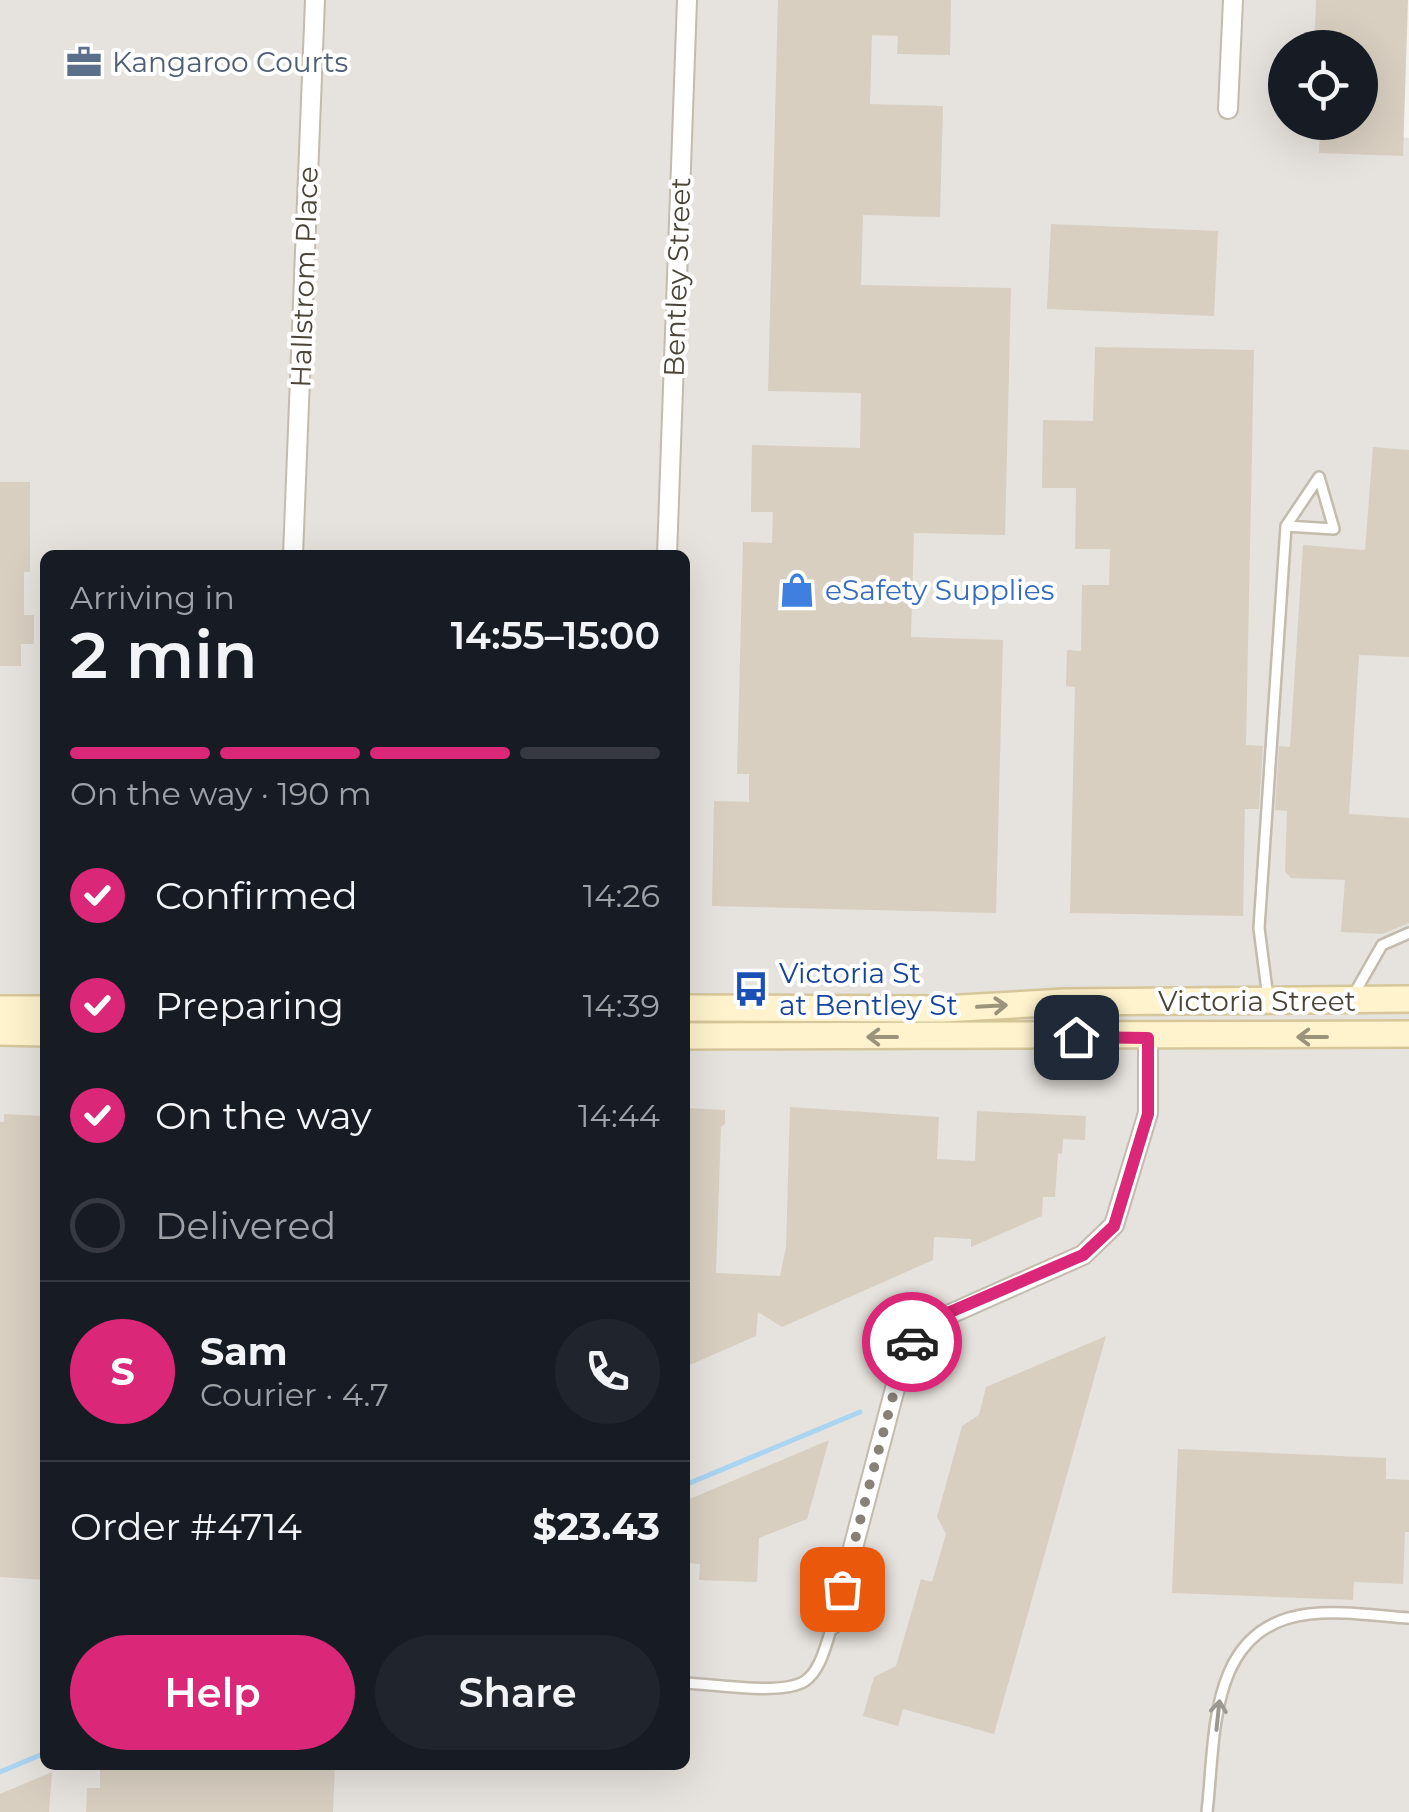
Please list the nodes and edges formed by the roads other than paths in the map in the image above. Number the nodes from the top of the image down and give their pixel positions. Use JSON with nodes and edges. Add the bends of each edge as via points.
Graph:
{"nodes":[{"id":1,"x":315,"y":0,"type":"edge"},
{"id":2,"x":687,"y":0,"type":"edge"},
{"id":3,"x":1234,"y":0,"type":"edge"},
{"id":4,"x":1228,"y":109,"type":"dead end"},
{"id":5,"x":1286,"y":526,"type":"junction"},
{"id":6,"x":292,"y":550,"type":"edge"},
{"id":7,"x":666,"y":550,"type":"edge"},
{"id":8,"x":1409,"y":933,"type":"edge"},
{"id":9,"x":1409,"y":999,"type":"edge"},
{"id":10,"x":1350,"y":1000,"type":"junction"},
{"id":11,"x":1268,"y":1001,"type":"junction"},
{"id":12,"x":690,"y":1008,"type":"edge"},
{"id":13,"x":40,"y":1009,"type":"edge"},
{"id":14,"x":0,"y":1010,"type":"edge"},
{"id":15,"x":0,"y":1032,"type":"edge"},
{"id":16,"x":40,"y":1032,"type":"edge"},
{"id":17,"x":1409,"y":1034,"type":"edge"},
{"id":18,"x":690,"y":1036,"type":"edge"},
{"id":19,"x":1148,"y":1038,"type":"junction"},
{"id":20,"x":1409,"y":1618,"type":"edge"},
{"id":21,"x":832,"y":1624,"type":"joint"},
{"id":22,"x":690,"y":1682,"type":"edge"},
{"id":23,"x":1207,"y":1812,"type":"edge"}],
"edges":[{"from":1,"to":6,"type":"street","name":"Hallstrom Place"},
{"from":2,"to":7,"type":"street","name":"Bentley Street"},
{"from":3,"to":4,"type":"street"},
{"from":5,"to":5,"type":"lane","via":[[1334,529],[1319,477],[1308,493]]},
{"from":5,"to":11,"type":"lane","via":[[1260,928]]},
{"from":8,"to":10,"type":"lane","via":[[1382,945]]},
{"from":9,"to":10,"type":"main road","name":"Victoria Street"},
{"from":10,"to":11,"type":"main road","name":"Victoria Street"},
{"from":12,"to":11,"type":"main road","name":"Victoria Street","one_way":true},
{"from":13,"to":14,"type":"main road"},
{"from":15,"to":16,"type":"main road"},
{"from":17,"to":19,"type":"main road","name":"Victoria Street","one_way":true},
{"from":19,"to":18,"type":"main road","name":"Victoria Street","one_way":true},
{"from":19,"to":21,"type":"street","via":[[1148,1114],[1114,1226],[1083,1255],[930,1323],[903,1358]]},
{"from":23,"to":20,"type":"lane","one_way":true,"via":[[1220,1692],[1242,1645],[1264,1628],[1310,1613]]},
{"from":21,"to":22,"type":"lane","via":[[817,1666],[804,1681],[783,1688]]}]}
